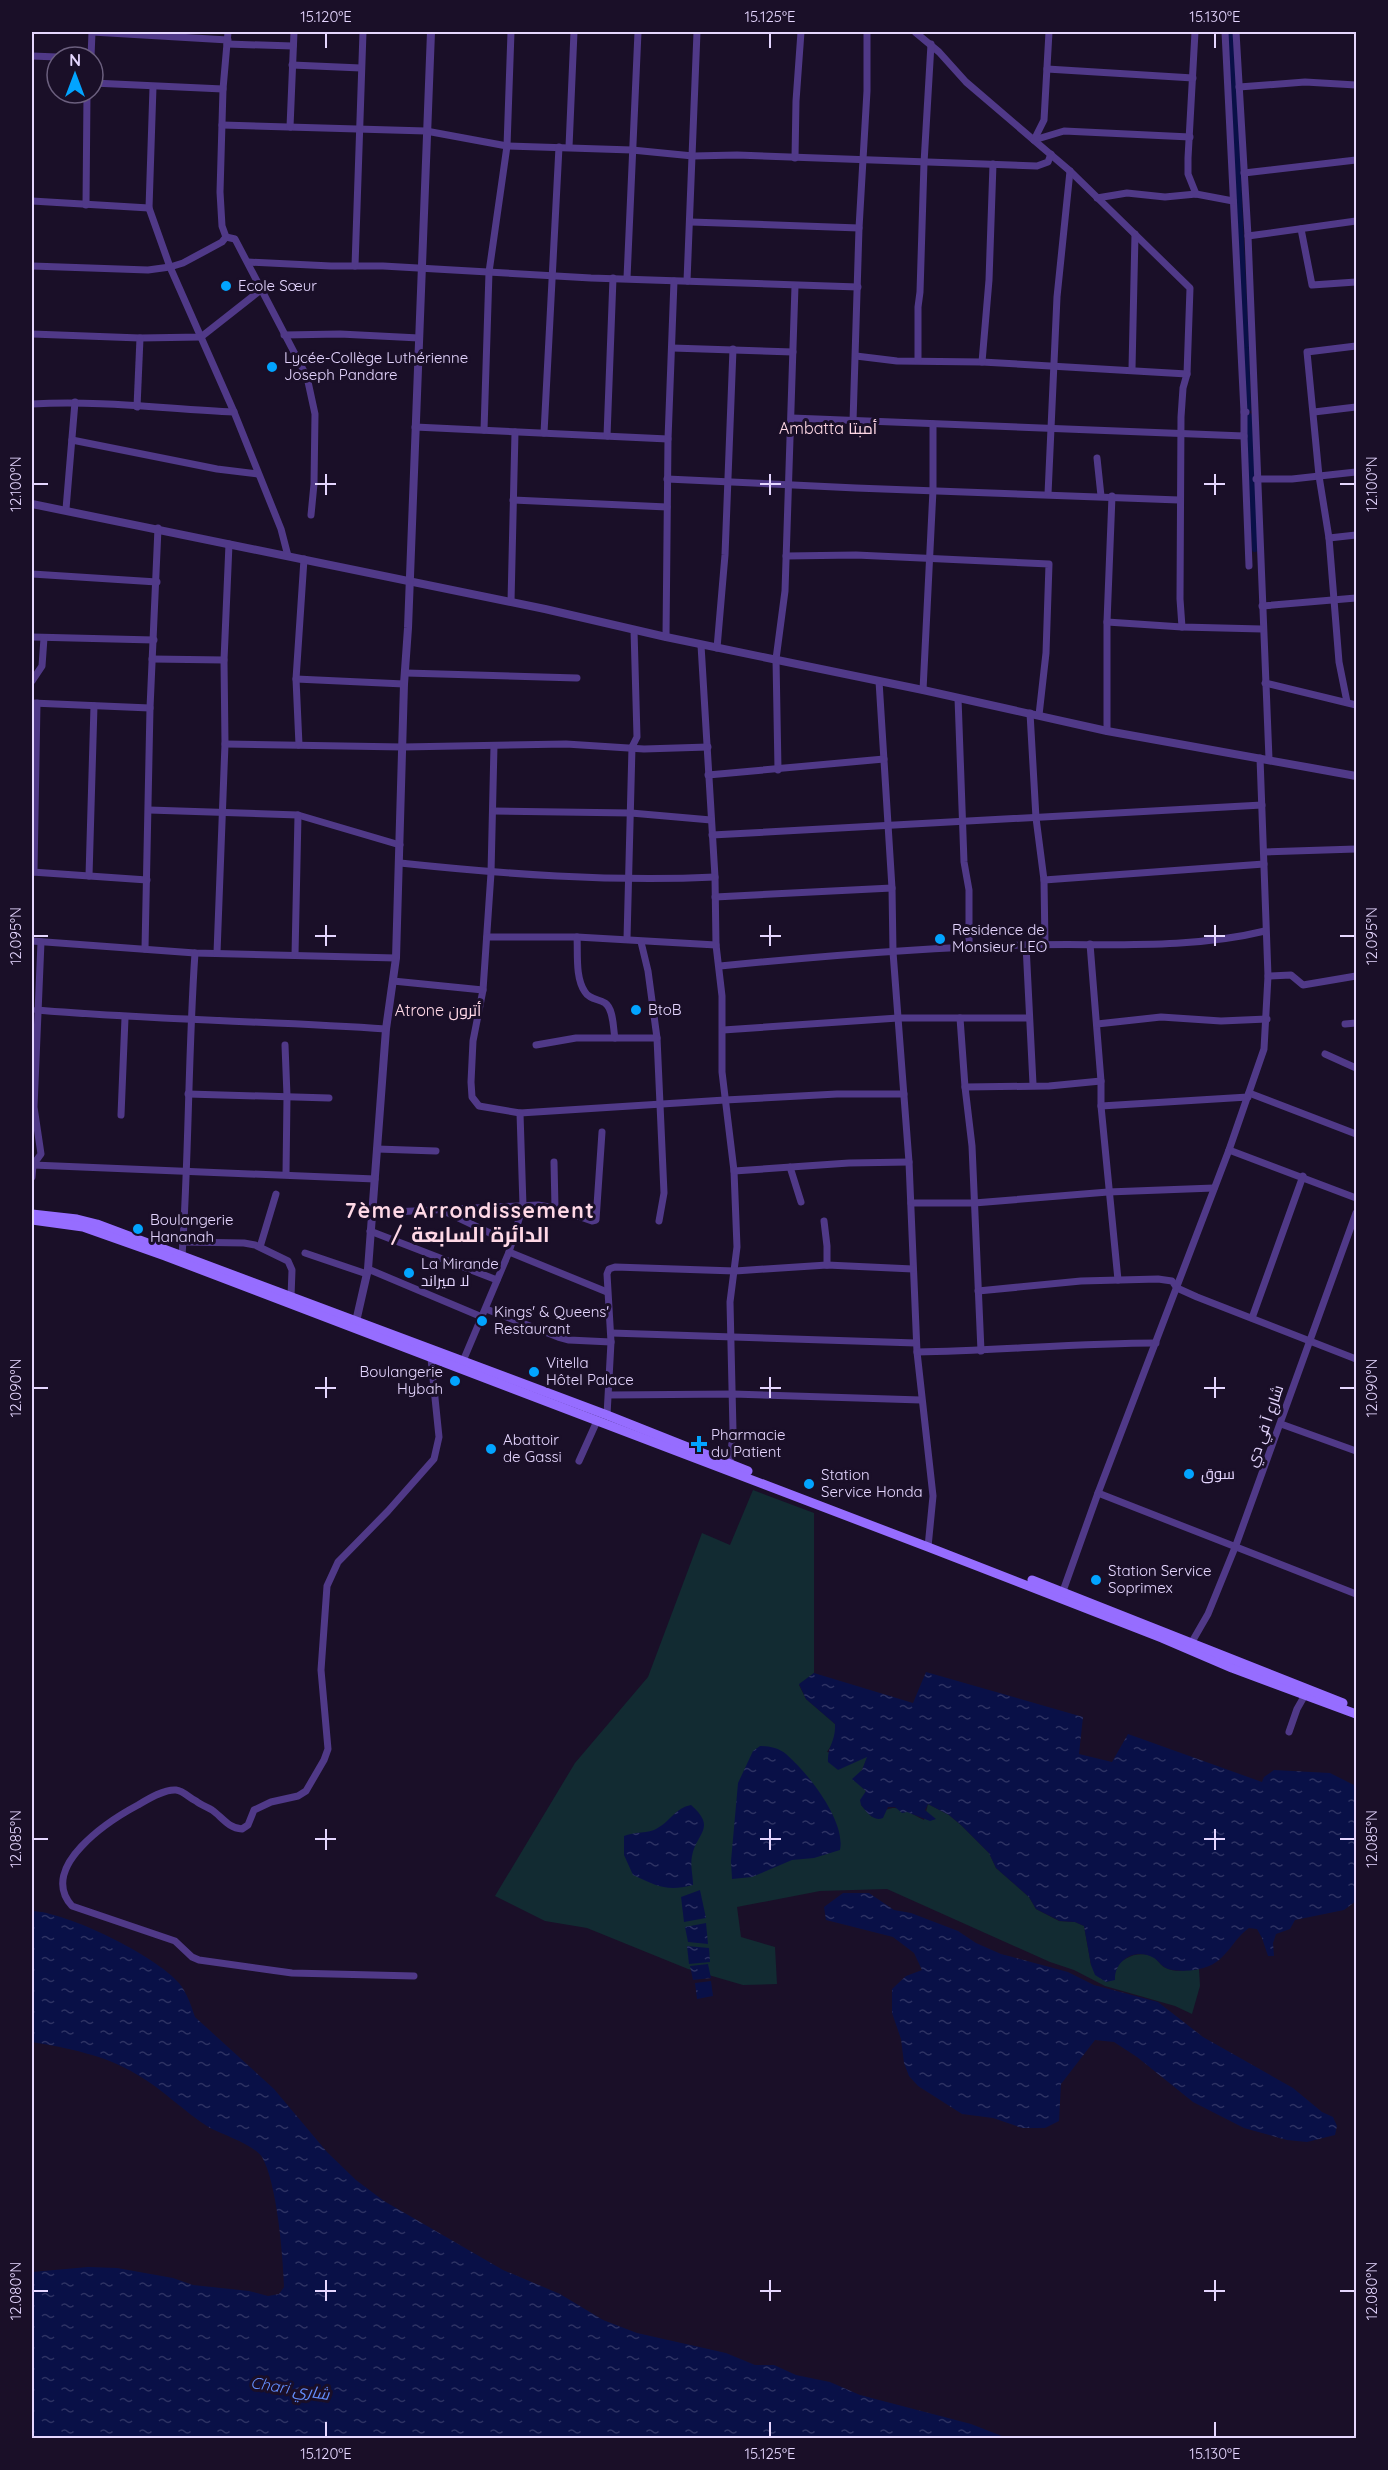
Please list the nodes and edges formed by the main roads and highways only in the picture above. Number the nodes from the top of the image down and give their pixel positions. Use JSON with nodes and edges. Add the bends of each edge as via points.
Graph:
{"nodes":[{"id":1,"x":32,"y":1214,"type":"edge"},
{"id":2,"x":32,"y":1220,"type":"edge"},
{"id":3,"x":355,"y":1325,"type":"junction"},
{"id":4,"x":929,"y":1544,"type":"junction"},
{"id":5,"x":1190,"y":1647,"type":"junction"},
{"id":6,"x":1356,"y":1708,"type":"edge"},
{"id":7,"x":1356,"y":1714,"type":"edge"}],
"edges":[{"from":1,"to":3,"type":"main road","via":[[84,1221],[291,1297]]},
{"from":2,"to":3,"type":"main road","via":[[94,1230]]},
{"from":3,"to":4,"type":"main road","via":[[431,1359]]},
{"from":3,"to":4,"type":"main road","via":[[607,1415]]},
{"from":4,"to":5,"type":"main road"},
{"from":4,"to":5,"type":"main road","via":[[1063,1591]]},
{"from":5,"to":6,"type":"main road"},
{"from":5,"to":7,"type":"main road"}]}
